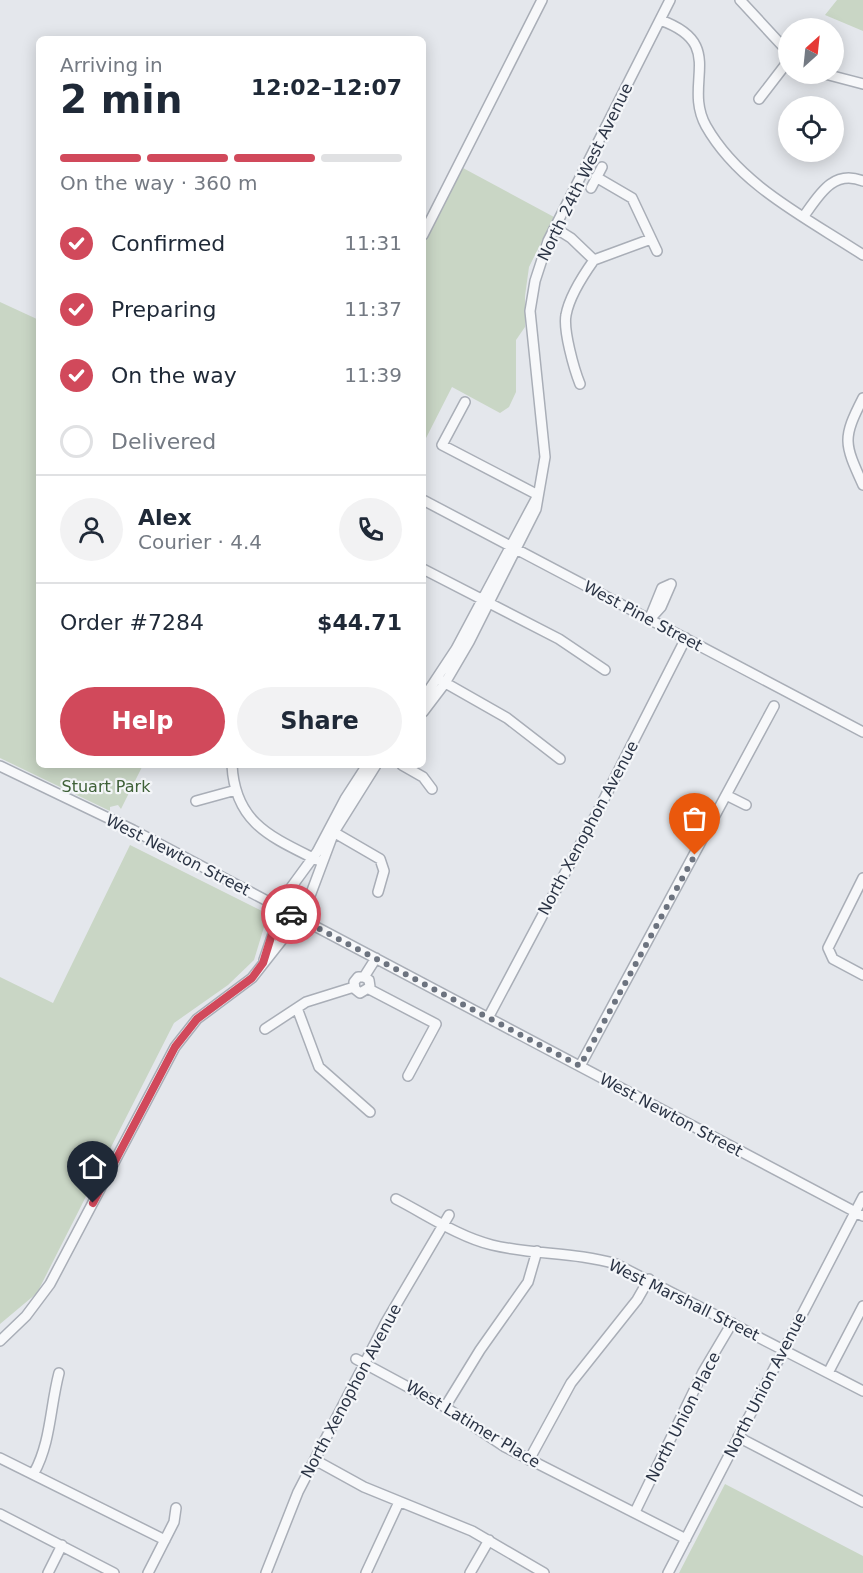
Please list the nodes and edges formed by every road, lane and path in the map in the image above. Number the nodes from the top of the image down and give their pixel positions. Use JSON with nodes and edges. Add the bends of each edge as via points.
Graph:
{"nodes":[{"id":1,"x":542,"y":0,"type":"edge"},
{"id":2,"x":670,"y":0,"type":"edge"},
{"id":3,"x":740,"y":0,"type":"edge"},
{"id":4,"x":660,"y":20,"type":"junction"},
{"id":5,"x":778,"y":41,"type":"edge"},
{"id":6,"x":778,"y":74,"type":"edge"},
{"id":7,"x":844,"y":79,"type":"edge"},
{"id":8,"x":863,"y":84,"type":"edge"},
{"id":9,"x":759,"y":99,"type":"dead end"},
{"id":10,"x":602,"y":167,"type":"dead end"},
{"id":11,"x":596,"y":177,"type":"junction"},
{"id":12,"x":863,"y":181,"type":"edge"},
{"id":13,"x":591,"y":188,"type":"dead end"},
{"id":14,"x":804,"y":216,"type":"junction"},
{"id":15,"x":426,"y":230,"type":"edge"},
{"id":16,"x":554,"y":231,"type":"junction"},
{"id":17,"x":651,"y":239,"type":"junction"},
{"id":18,"x":657,"y":251,"type":"dead end"},
{"id":19,"x":863,"y":255,"type":"edge"},
{"id":20,"x":594,"y":260,"type":"junction"},
{"id":21,"x":580,"y":384,"type":"dead end"},
{"id":22,"x":863,"y":398,"type":"edge"},
{"id":23,"x":465,"y":402,"type":"dead end"},
{"id":24,"x":863,"y":485,"type":"edge"},
{"id":25,"x":538,"y":495,"type":"junction"},
{"id":26,"x":426,"y":502,"type":"edge"},
{"id":27,"x":513,"y":547,"type":"junction"},
{"id":28,"x":426,"y":571,"type":"edge"},
{"id":29,"x":485,"y":601,"type":"junction"},
{"id":30,"x":686,"y":638,"type":"junction"},
{"id":31,"x":605,"y":670,"type":"dead end"},
{"id":32,"x":442,"y":681,"type":"junction"},
{"id":33,"x":426,"y":696,"type":"edge"},
{"id":34,"x":774,"y":706,"type":"dead end"},
{"id":35,"x":426,"y":707,"type":"edge"},
{"id":36,"x":863,"y":732,"type":"edge"},
{"id":37,"x":560,"y":759,"type":"dead end"},
{"id":38,"x":0,"y":766,"type":"edge"},
{"id":39,"x":232,"y":768,"type":"edge"},
{"id":40,"x":365,"y":768,"type":"edge"},
{"id":41,"x":374,"y":768,"type":"edge"},
{"id":42,"x":407,"y":768,"type":"edge"},
{"id":43,"x":432,"y":789,"type":"dead end"},
{"id":44,"x":236,"y":790,"type":"junction"},
{"id":45,"x":726,"y":795,"type":"junction"},
{"id":46,"x":196,"y":801,"type":"dead end"},
{"id":47,"x":746,"y":805,"type":"dead end"},
{"id":48,"x":331,"y":831,"type":"junction"},
{"id":49,"x":317,"y":860,"type":"junction"},
{"id":50,"x":863,"y":878,"type":"edge"},
{"id":51,"x":378,"y":892,"type":"dead end"},
{"id":52,"x":280,"y":908,"type":"junction"},
{"id":53,"x":299,"y":918,"type":"junction"},
{"id":54,"x":376,"y":958,"type":"junction"},
{"id":55,"x":263,"y":963,"type":"junction"},
{"id":56,"x":863,"y":975,"type":"edge"},
{"id":57,"x":364,"y":976,"type":"junction"},
{"id":58,"x":354,"y":987,"type":"junction"},
{"id":59,"x":369,"y":989,"type":"junction"},
{"id":60,"x":297,"y":1008,"type":"junction"},
{"id":61,"x":488,"y":1018,"type":"junction"},
{"id":62,"x":265,"y":1029,"type":"dead end"},
{"id":63,"x":580,"y":1066,"type":"junction"},
{"id":64,"x":408,"y":1076,"type":"dead end"},
{"id":65,"x":370,"y":1112,"type":"dead end"},
{"id":66,"x":863,"y":1197,"type":"edge"},
{"id":67,"x":396,"y":1199,"type":"dead end"},
{"id":68,"x":859,"y":1214,"type":"edge"},
{"id":69,"x":450,"y":1215,"type":"dead end"},
{"id":70,"x":445,"y":1225,"type":"junction"},
{"id":71,"x":537,"y":1251,"type":"junction"},
{"id":72,"x":649,"y":1279,"type":"junction"},
{"id":73,"x":863,"y":1306,"type":"edge"},
{"id":74,"x":732,"y":1323,"type":"junction"},
{"id":75,"x":0,"y":1341,"type":"edge"},
{"id":76,"x":784,"y":1350,"type":"junction"},
{"id":77,"x":356,"y":1359,"type":"dead end"},
{"id":78,"x":365,"y":1363,"type":"junction"},
{"id":79,"x":59,"y":1373,"type":"dead end"},
{"id":80,"x":828,"y":1373,"type":"junction"},
{"id":81,"x":863,"y":1391,"type":"edge"},
{"id":82,"x":446,"y":1407,"type":"junction"},
{"id":83,"x":738,"y":1437,"type":"junction"},
{"id":84,"x":0,"y":1458,"type":"edge"},
{"id":85,"x":315,"y":1460,"type":"junction"},
{"id":86,"x":529,"y":1460,"type":"junction"},
{"id":87,"x":34,"y":1473,"type":"junction"},
{"id":88,"x":399,"y":1502,"type":"junction"},
{"id":89,"x":863,"y":1502,"type":"edge"},
{"id":90,"x":176,"y":1508,"type":"dead end"},
{"id":91,"x":635,"y":1512,"type":"junction"},
{"id":92,"x":0,"y":1514,"type":"edge"},
{"id":93,"x":686,"y":1539,"type":"junction"},
{"id":94,"x":165,"y":1540,"type":"junction"},
{"id":95,"x":489,"y":1540,"type":"junction"},
{"id":96,"x":62,"y":1545,"type":"junction"},
{"id":97,"x":48,"y":1573,"type":"edge"},
{"id":98,"x":114,"y":1573,"type":"edge"},
{"id":99,"x":148,"y":1573,"type":"edge"},
{"id":100,"x":266,"y":1573,"type":"edge"},
{"id":101,"x":366,"y":1573,"type":"edge"},
{"id":102,"x":470,"y":1573,"type":"edge"},
{"id":103,"x":544,"y":1573,"type":"edge"},
{"id":104,"x":668,"y":1573,"type":"edge"}],
"edges":[{"from":1,"to":15,"type":"street"},
{"from":2,"to":4,"type":"street","name":"North 24th West Avenue"},
{"from":3,"to":5,"type":"street"},
{"from":4,"to":14,"type":"street","via":[[682,30],[697,46],[701,59],[700,111],[724,154],[749,179]]},
{"from":4,"to":16,"type":"street","name":"North 24th West Avenue"},
{"from":6,"to":9,"type":"street"},
{"from":7,"to":8,"type":"street"},
{"from":10,"to":11,"type":"street"},
{"from":11,"to":13,"type":"street"},
{"from":11,"to":17,"type":"street","via":[[630,195]]},
{"from":12,"to":14,"type":"street","via":[[848,177],[830,183]]},
{"from":14,"to":19,"type":"street"},
{"from":16,"to":20,"type":"street","via":[[571,238]]},
{"from":16,"to":25,"type":"street","name":"North 24th West Avenue","via":[[538,269],[530,311],[544,457]]},
{"from":17,"to":18,"type":"street"},
{"from":17,"to":20,"type":"street"},
{"from":20,"to":21,"type":"street","via":[[566,317]]},
{"from":22,"to":24,"type":"street","via":[[847,440]]},
{"from":23,"to":25,"type":"street","via":[[442,446]]},
{"from":25,"to":27,"type":"street","name":"North 24th West Avenue"},
{"from":26,"to":27,"type":"street","name":"West Pine Street"},
{"from":27,"to":29,"type":"street","name":"North 24th West Avenue"},
{"from":27,"to":30,"type":"street","name":"West Pine Street"},
{"from":28,"to":29,"type":"street"},
{"from":29,"to":31,"type":"street","via":[[567,644]]},
{"from":29,"to":32,"type":"street","name":"North 24th West Avenue"},
{"from":30,"to":36,"type":"street","name":"West Pine Street"},
{"from":30,"to":61,"type":"street","name":"North Xenophon Avenue"},
{"from":32,"to":33,"type":"street","name":"North 24th West Avenue"},
{"from":32,"to":35,"type":"street","name":"North 24th West Avenue"},
{"from":32,"to":37,"type":"street","via":[[507,718]]},
{"from":34,"to":45,"type":"street"},
{"from":38,"to":52,"type":"street","name":"West Newton Street"},
{"from":39,"to":44,"type":"street"},
{"from":40,"to":48,"type":"street"},
{"from":41,"to":48,"type":"street"},
{"from":42,"to":43,"type":"street","via":[[423,777]]},
{"from":44,"to":46,"type":"street"},
{"from":44,"to":49,"type":"street","via":[[244,811],[258,828]]},
{"from":45,"to":47,"type":"street"},
{"from":45,"to":63,"type":"street"},
{"from":48,"to":49,"type":"street"},
{"from":48,"to":51,"type":"street","via":[[380,859],[384,871]]},
{"from":49,"to":52,"type":"street","via":[[296,878]]},
{"from":49,"to":53,"type":"street","via":[[308,905]]},
{"from":50,"to":56,"type":"street","via":[[828,952]]},
{"from":52,"to":53,"type":"street","name":"West Newton Street"},
{"from":52,"to":55,"type":"street"},
{"from":53,"to":54,"type":"street","name":"West Newton Street"},
{"from":53,"to":55,"type":"street"},
{"from":54,"to":57,"type":"street"},
{"from":54,"to":61,"type":"street","name":"West Newton Street"},
{"from":55,"to":75,"type":"street","via":[[252,978],[197,1019],[175,1047],[50,1284],[26,1316]]},
{"from":57,"to":58,"type":"street","via":[[356,979]]},
{"from":57,"to":59,"type":"street","via":[[369,980]]},
{"from":58,"to":59,"type":"street","via":[[360,993]]},
{"from":58,"to":60,"type":"street","via":[[312,999]]},
{"from":59,"to":64,"type":"street","via":[[436,1024]]},
{"from":60,"to":62,"type":"street"},
{"from":60,"to":65,"type":"street","via":[[319,1067]]},
{"from":61,"to":63,"type":"street","name":"West Newton Street"},
{"from":63,"to":68,"type":"street","name":"West Newton Street"},
{"from":66,"to":68,"type":"street","name":"North Union Avenue"},
{"from":67,"to":70,"type":"street","name":"West Marshall Street"},
{"from":68,"to":76,"type":"street","name":"North Union Avenue"},
{"from":69,"to":70,"type":"street","name":"North Xenophon Avenue"},
{"from":70,"to":71,"type":"street","name":"West Marshall Street","via":[[489,1245]]},
{"from":70,"to":78,"type":"street","name":"North Xenophon Avenue"},
{"from":71,"to":72,"type":"street","name":"West Marshall Street","via":[[590,1256]]},
{"from":71,"to":82,"type":"street","via":[[528,1282]]},
{"from":72,"to":74,"type":"street","name":"West Marshall Street"},
{"from":72,"to":86,"type":"street","via":[[626,1315],[571,1383]]},
{"from":73,"to":80,"type":"street"},
{"from":74,"to":76,"type":"street","name":"West Marshall Street"},
{"from":74,"to":91,"type":"street","name":"North Union Place","via":[[703,1372]]},
{"from":76,"to":80,"type":"street","name":"West Marshall Street"},
{"from":76,"to":83,"type":"street","name":"North Union Avenue"},
{"from":77,"to":78,"type":"street","name":"West Latimer Place"},
{"from":78,"to":82,"type":"street","name":"West Latimer Place"},
{"from":78,"to":85,"type":"street","name":"North Xenophon Avenue"},
{"from":79,"to":87,"type":"street","via":[[46,1446]]},
{"from":80,"to":81,"type":"street","name":"West Marshall Street"},
{"from":82,"to":86,"type":"street","name":"West Latimer Place"},
{"from":83,"to":89,"type":"street"},
{"from":83,"to":93,"type":"street","name":"North Union Avenue"},
{"from":84,"to":87,"type":"street"},
{"from":85,"to":88,"type":"street"},
{"from":85,"to":100,"type":"street","name":"North Xenophon Avenue","via":[[288,1512]]},
{"from":86,"to":91,"type":"street","name":"West Latimer Place"},
{"from":87,"to":94,"type":"street"},
{"from":88,"to":95,"type":"street"},
{"from":88,"to":101,"type":"street"},
{"from":90,"to":94,"type":"street"},
{"from":91,"to":93,"type":"street","name":"West Latimer Place"},
{"from":92,"to":96,"type":"street"},
{"from":93,"to":104,"type":"street","name":"North Union Avenue"},
{"from":94,"to":99,"type":"street"},
{"from":95,"to":102,"type":"street"},
{"from":95,"to":103,"type":"street"},
{"from":96,"to":97,"type":"street"},
{"from":96,"to":98,"type":"street"}]}
